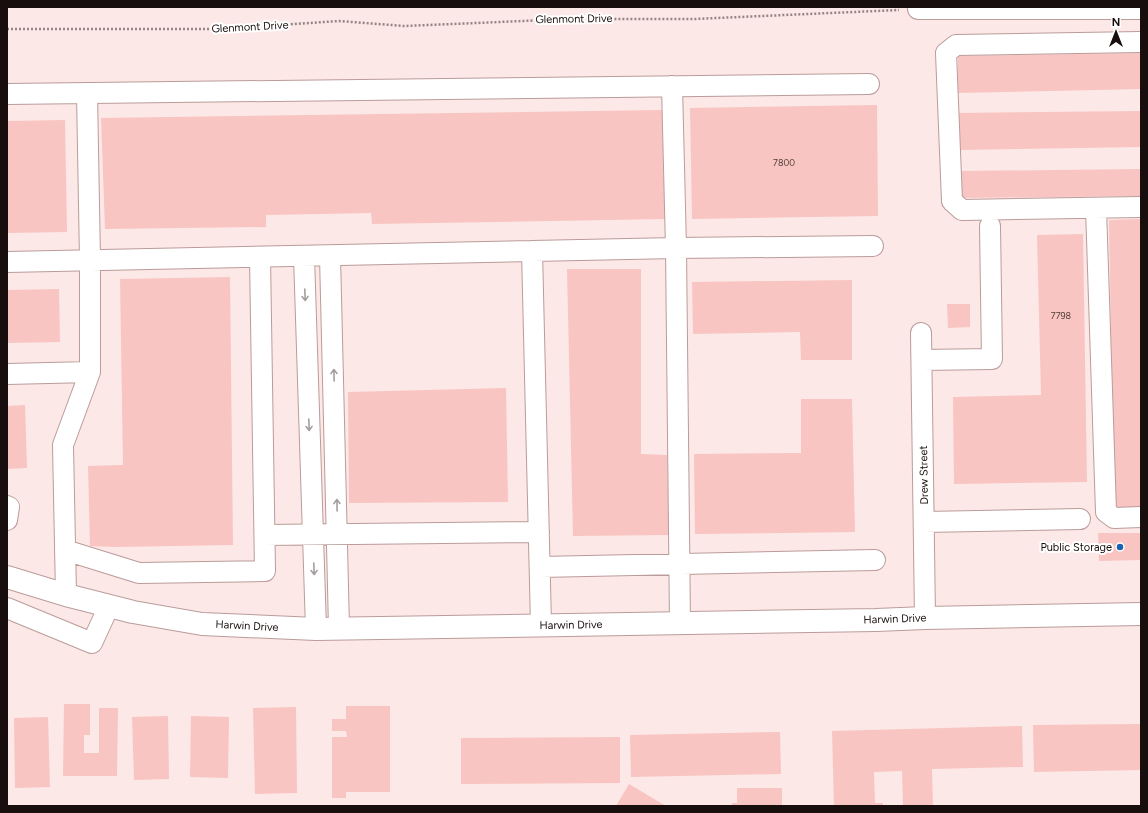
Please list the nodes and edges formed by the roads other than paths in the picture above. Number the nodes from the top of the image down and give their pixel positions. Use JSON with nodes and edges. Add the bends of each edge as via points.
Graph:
{"nodes":[{"id":1,"x":918,"y":8,"type":"edge"},
{"id":2,"x":1141,"y":9,"type":"edge"},
{"id":3,"x":1141,"y":42,"type":"edge"},
{"id":4,"x":869,"y":84,"type":"dead end"},
{"id":5,"x":672,"y":86,"type":"junction"},
{"id":6,"x":86,"y":93,"type":"junction"},
{"id":7,"x":7,"y":94,"type":"edge"},
{"id":8,"x":1141,"y":207,"type":"edge"},
{"id":9,"x":1096,"y":208,"type":"junction"},
{"id":10,"x":990,"y":226,"type":"dead end"},
{"id":11,"x":873,"y":246,"type":"dead end"},
{"id":12,"x":676,"y":248,"type":"junction"},
{"id":13,"x":532,"y":251,"type":"junction"},
{"id":14,"x":304,"y":256,"type":"junction"},
{"id":15,"x":330,"y":256,"type":"junction"},
{"id":16,"x":260,"y":257,"type":"junction"},
{"id":17,"x":90,"y":260,"type":"junction"},
{"id":18,"x":7,"y":262,"type":"edge"},
{"id":19,"x":921,"y":333,"type":"dead end"},
{"id":20,"x":922,"y":360,"type":"junction"},
{"id":21,"x":90,"y":372,"type":"junction"},
{"id":22,"x":7,"y":374,"type":"edge"},
{"id":23,"x":7,"y":506,"type":"edge"},
{"id":24,"x":1141,"y":517,"type":"edge"},
{"id":25,"x":1080,"y":519,"type":"dead end"},
{"id":26,"x":7,"y":520,"type":"edge"},
{"id":27,"x":924,"y":522,"type":"junction"},
{"id":28,"x":539,"y":532,"type":"junction"},
{"id":29,"x":265,"y":535,"type":"junction"},
{"id":30,"x":313,"y":535,"type":"junction"},
{"id":31,"x":338,"y":535,"type":"junction"},
{"id":32,"x":65,"y":550,"type":"junction"},
{"id":33,"x":875,"y":560,"type":"dead end"},
{"id":34,"x":680,"y":564,"type":"junction"},
{"id":35,"x":540,"y":567,"type":"junction"},
{"id":36,"x":8,"y":581,"type":"edge"},
{"id":37,"x":66,"y":595,"type":"junction"},
{"id":38,"x":109,"y":606,"type":"junction"},
{"id":39,"x":7,"y":608,"type":"edge"},
{"id":40,"x":1141,"y":614,"type":"edge"},
{"id":41,"x":925,"y":618,"type":"junction"},
{"id":42,"x":680,"y":623,"type":"junction"},
{"id":43,"x":542,"y":625,"type":"junction"},
{"id":44,"x":339,"y":628,"type":"junction"},
{"id":45,"x":316,"y":629,"type":"junction"}],
"edges":[{"from":1,"to":2,"type":"street"},
{"from":3,"to":9,"type":"street","via":[[956,45],[946,53],[952,201],[962,210]]},
{"from":4,"to":5,"type":"street"},
{"from":5,"to":6,"type":"street"},
{"from":5,"to":12,"type":"street"},
{"from":6,"to":7,"type":"street"},
{"from":6,"to":17,"type":"street"},
{"from":8,"to":9,"type":"street"},
{"from":9,"to":24,"type":"street","via":[[1106,512],[1114,518]]},
{"from":10,"to":20,"type":"street","via":[[992,359]]},
{"from":11,"to":12,"type":"street"},
{"from":12,"to":13,"type":"street"},
{"from":12,"to":34,"type":"street"},
{"from":13,"to":15,"type":"street"},
{"from":13,"to":28,"type":"street"},
{"from":14,"to":15,"type":"street"},
{"from":14,"to":16,"type":"street"},
{"from":14,"to":30,"type":"street","one_way":true},
{"from":31,"to":15,"type":"street","one_way":true},
{"from":16,"to":17,"type":"street"},
{"from":16,"to":29,"type":"street"},
{"from":17,"to":18,"type":"street"},
{"from":17,"to":21,"type":"street"},
{"from":19,"to":20,"type":"street","name":"Drew Street"},
{"from":20,"to":27,"type":"street","name":"Drew Street"},
{"from":21,"to":22,"type":"street"},
{"from":21,"to":32,"type":"street","via":[[63,445]]},
{"from":23,"to":26,"type":"street","via":[[10,506]]},
{"from":25,"to":27,"type":"street"},
{"from":27,"to":41,"type":"street","name":"Drew Street"},
{"from":28,"to":31,"type":"street"},
{"from":28,"to":35,"type":"street"},
{"from":29,"to":30,"type":"street"},
{"from":29,"to":32,"type":"street","via":[[265,571],[139,573]]},
{"from":30,"to":31,"type":"street"},
{"from":30,"to":45,"type":"street","one_way":true},
{"from":31,"to":44,"type":"street"},
{"from":32,"to":37,"type":"street"},
{"from":33,"to":34,"type":"street"},
{"from":34,"to":35,"type":"street"},
{"from":34,"to":42,"type":"street"},
{"from":35,"to":43,"type":"street"},
{"from":36,"to":37,"type":"main road","name":"Harwin Drive"},
{"from":37,"to":38,"type":"main road","name":"Harwin Drive"},
{"from":38,"to":39,"type":"street","via":[[92,643]]},
{"from":38,"to":45,"type":"main road","name":"Harwin Drive","via":[[202,624]]},
{"from":40,"to":41,"type":"main road","name":"Harwin Drive"},
{"from":41,"to":42,"type":"main road","name":"Harwin Drive"},
{"from":42,"to":43,"type":"main road","name":"Harwin Drive"},
{"from":43,"to":44,"type":"main road","name":"Harwin Drive"},
{"from":44,"to":45,"type":"main road","name":"Harwin Drive"}]}
